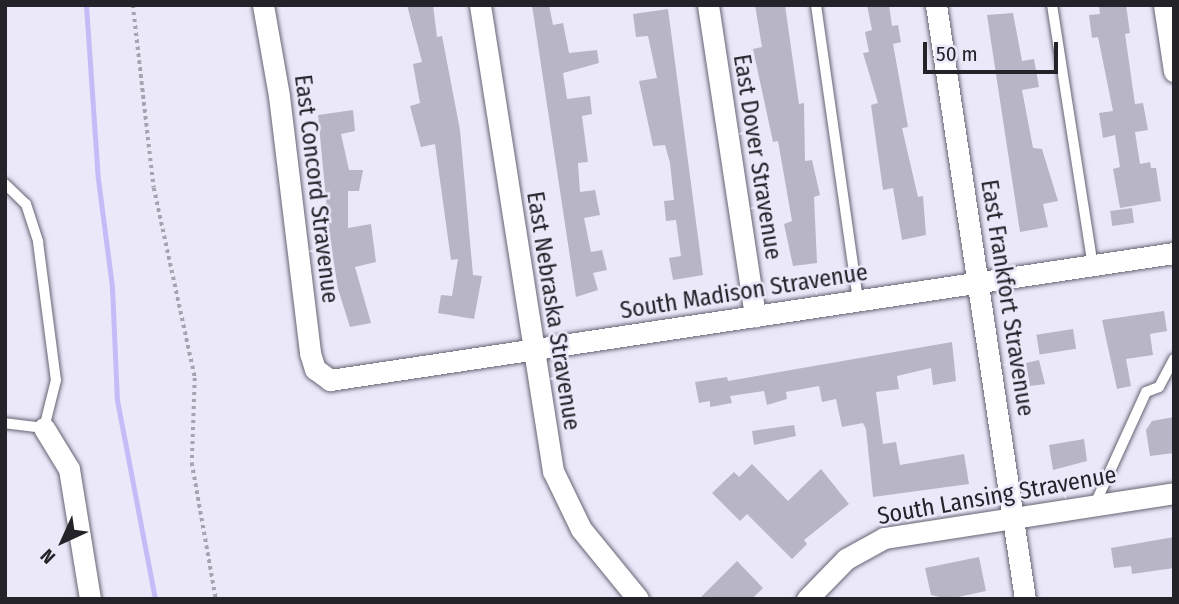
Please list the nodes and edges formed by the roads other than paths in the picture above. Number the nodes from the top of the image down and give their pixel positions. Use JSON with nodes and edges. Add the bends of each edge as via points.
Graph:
{"nodes":[{"id":1,"x":262,"y":5,"type":"edge"},
{"id":2,"x":480,"y":5,"type":"edge"},
{"id":3,"x":708,"y":5,"type":"edge"},
{"id":4,"x":816,"y":5,"type":"edge"},
{"id":5,"x":936,"y":5,"type":"edge"},
{"id":6,"x":1052,"y":5,"type":"edge"},
{"id":7,"x":1164,"y":5,"type":"edge"},
{"id":8,"x":1174,"y":71,"type":"edge"},
{"id":9,"x":5,"y":184,"type":"edge"},
{"id":10,"x":1174,"y":253,"type":"edge"},
{"id":11,"x":1093,"y":265,"type":"junction"},
{"id":12,"x":978,"y":283,"type":"junction"},
{"id":13,"x":859,"y":301,"type":"junction"},
{"id":14,"x":755,"y":316,"type":"junction"},
{"id":15,"x":533,"y":350,"type":"junction"},
{"id":16,"x":1174,"y":359,"type":"edge"},
{"id":17,"x":323,"y":377,"type":"joint"},
{"id":18,"x":5,"y":423,"type":"edge"},
{"id":19,"x":44,"y":428,"type":"junction"},
{"id":20,"x":1174,"y":493,"type":"edge"},
{"id":21,"x":1095,"y":504,"type":"junction"},
{"id":22,"x":1014,"y":516,"type":"junction"},
{"id":23,"x":90,"y":599,"type":"edge"},
{"id":24,"x":638,"y":599,"type":"edge"},
{"id":25,"x":807,"y":599,"type":"edge"},
{"id":26,"x":1025,"y":599,"type":"edge"}],
"edges":[{"from":1,"to":17,"type":"street","name":"East Concord Stravenue","via":[[279,96],[310,352]]},
{"from":2,"to":15,"type":"street","name":"East Nebraska Stravenue"},
{"from":3,"to":14,"type":"street","name":"East Dover Stravenue"},
{"from":4,"to":13,"type":"lane"},
{"from":5,"to":12,"type":"street","name":"East Frankfort Stravenue"},
{"from":6,"to":11,"type":"lane"},
{"from":7,"to":8,"type":"street"},
{"from":9,"to":19,"type":"lane","via":[[26,204],[38,242],[56,380]]},
{"from":10,"to":11,"type":"street","name":"South Madison Stravenue"},
{"from":11,"to":12,"type":"street","name":"South Madison Stravenue"},
{"from":12,"to":13,"type":"street","name":"South Madison Stravenue"},
{"from":12,"to":22,"type":"street","name":"East Frankfort Stravenue"},
{"from":13,"to":14,"type":"street","name":"South Madison Stravenue"},
{"from":14,"to":15,"type":"street","name":"South Madison Stravenue"},
{"from":15,"to":17,"type":"street","name":"South Madison Stravenue","via":[[346,380]]},
{"from":15,"to":24,"type":"street","name":"East Nebraska Stravenue","via":[[547,446],[561,491],[593,546]]},
{"from":16,"to":21,"type":"lane","via":[[1160,387],[1146,392]]},
{"from":18,"to":19,"type":"lane"},
{"from":19,"to":23,"type":"street","via":[[69,469]]},
{"from":20,"to":21,"type":"street","name":"South Lansing Stravenue"},
{"from":21,"to":22,"type":"street","name":"South Lansing Stravenue"},
{"from":22,"to":25,"type":"street","name":"South Lansing Stravenue","via":[[884,538],[846,559]]},
{"from":22,"to":26,"type":"street","name":"East Frankfort Stravenue"}]}
